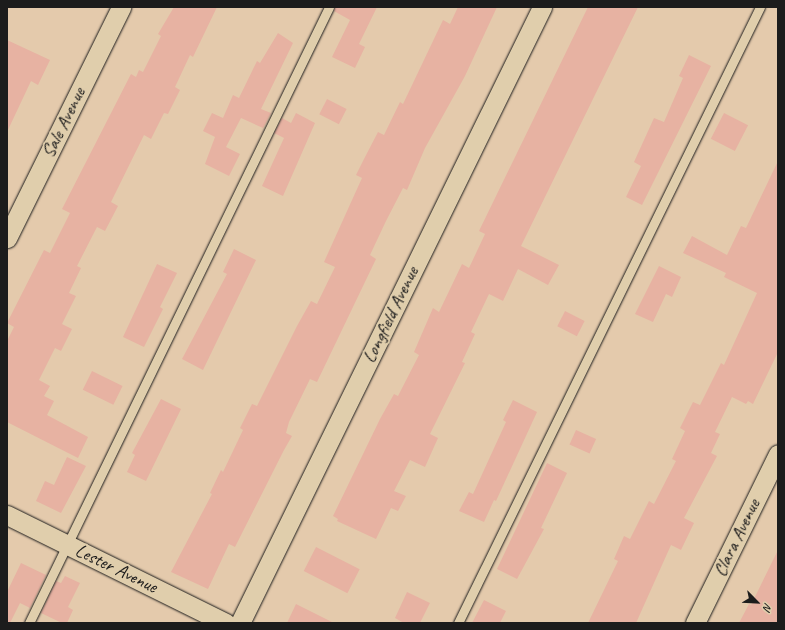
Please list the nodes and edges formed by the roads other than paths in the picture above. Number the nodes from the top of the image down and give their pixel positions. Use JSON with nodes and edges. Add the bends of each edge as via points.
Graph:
{"nodes":[{"id":1,"x":121,"y":7,"type":"edge"},
{"id":2,"x":329,"y":7,"type":"edge"},
{"id":3,"x":542,"y":7,"type":"edge"},
{"id":4,"x":760,"y":7,"type":"edge"},
{"id":5,"x":7,"y":238,"type":"edge"},
{"id":6,"x":778,"y":454,"type":"edge"},
{"id":7,"x":7,"y":515,"type":"edge"},
{"id":8,"x":67,"y":545,"type":"junction"},
{"id":9,"x":30,"y":623,"type":"edge"},
{"id":10,"x":226,"y":623,"type":"edge"},
{"id":11,"x":240,"y":623,"type":"edge"},
{"id":12,"x":458,"y":623,"type":"edge"},
{"id":13,"x":695,"y":623,"type":"edge"}],
"edges":[{"from":1,"to":5,"type":"street","name":"Sale Avenue"},
{"from":2,"to":8,"type":"lane"},
{"from":3,"to":11,"type":"street","name":"Longfield Avenue"},
{"from":4,"to":12,"type":"lane"},
{"from":6,"to":13,"type":"street","name":"Clara Avenue"},
{"from":7,"to":8,"type":"street","name":"Lester Avenue"},
{"from":8,"to":9,"type":"lane"},
{"from":8,"to":10,"type":"street","name":"Lester Avenue"}]}
